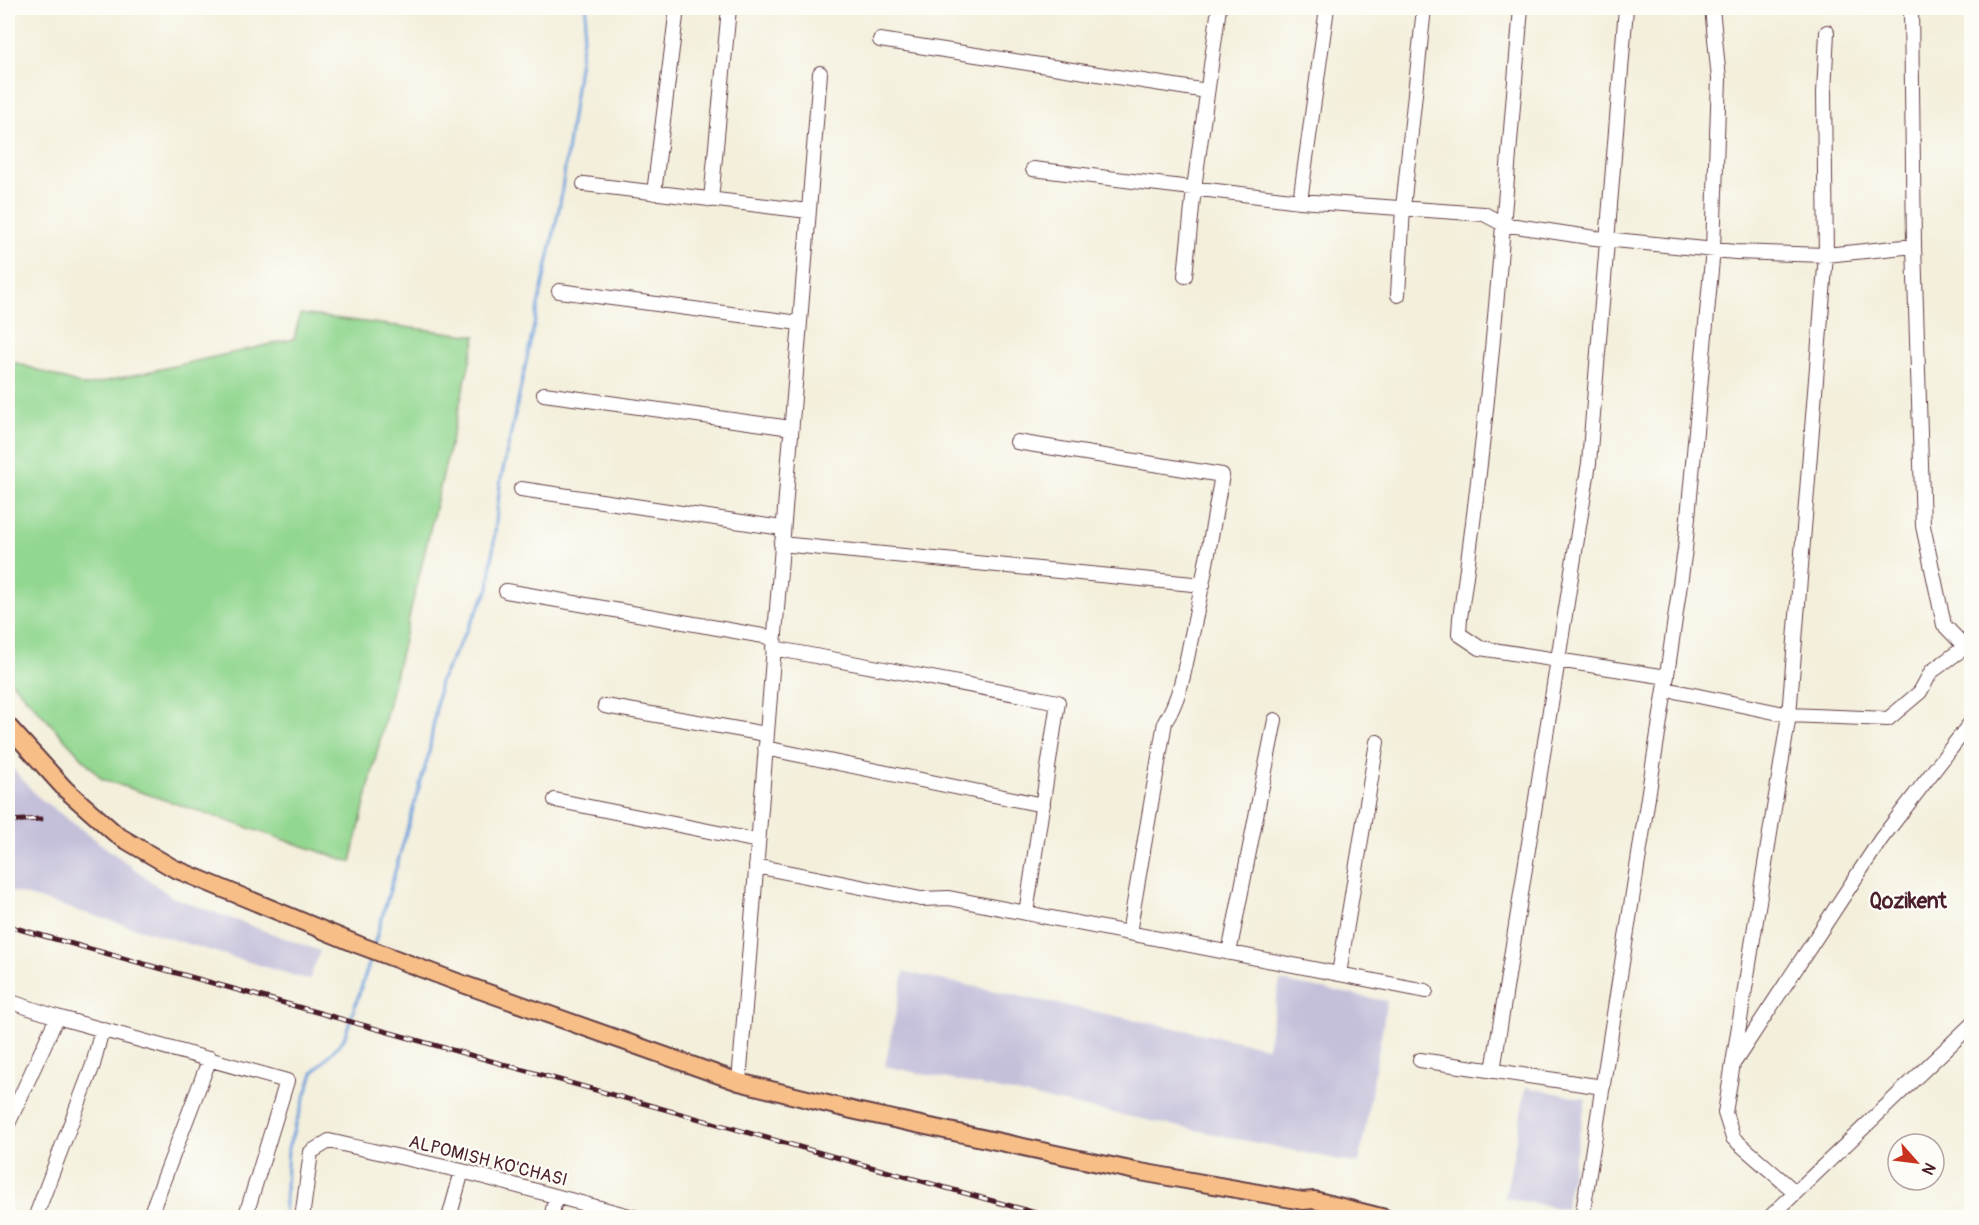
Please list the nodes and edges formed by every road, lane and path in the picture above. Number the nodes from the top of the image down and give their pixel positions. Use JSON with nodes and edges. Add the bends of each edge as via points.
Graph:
{"nodes":[{"id":1,"x":677,"y":8,"type":"edge"},
{"id":2,"x":729,"y":8,"type":"edge"},
{"id":3,"x":1219,"y":8,"type":"edge"},
{"id":4,"x":1327,"y":8,"type":"edge"},
{"id":5,"x":1424,"y":8,"type":"edge"},
{"id":6,"x":1521,"y":8,"type":"edge"},
{"id":7,"x":1626,"y":8,"type":"edge"},
{"id":8,"x":1712,"y":8,"type":"edge"},
{"id":9,"x":1911,"y":8,"type":"edge"},
{"id":10,"x":1827,"y":32,"type":"dead end"},
{"id":11,"x":880,"y":40,"type":"dead end"},
{"id":12,"x":820,"y":73,"type":"dead end"},
{"id":13,"x":1207,"y":91,"type":"junction"},
{"id":14,"x":1033,"y":169,"type":"dead end"},
{"id":15,"x":584,"y":184,"type":"dead end"},
{"id":16,"x":1194,"y":188,"type":"junction"},
{"id":17,"x":654,"y":193,"type":"junction"},
{"id":18,"x":711,"y":200,"type":"junction"},
{"id":19,"x":1300,"y":201,"type":"junction"},
{"id":20,"x":1403,"y":208,"type":"junction"},
{"id":21,"x":808,"y":211,"type":"junction"},
{"id":22,"x":1503,"y":224,"type":"junction"},
{"id":23,"x":1606,"y":239,"type":"junction"},
{"id":24,"x":1914,"y":246,"type":"junction"},
{"id":25,"x":1713,"y":249,"type":"junction"},
{"id":26,"x":1826,"y":255,"type":"junction"},
{"id":27,"x":1185,"y":276,"type":"dead end"},
{"id":28,"x":559,"y":291,"type":"dead end"},
{"id":29,"x":1398,"y":296,"type":"dead end"},
{"id":30,"x":799,"y":323,"type":"junction"},
{"id":31,"x":544,"y":394,"type":"dead end"},
{"id":32,"x":791,"y":428,"type":"junction"},
{"id":33,"x":1017,"y":442,"type":"dead end"},
{"id":34,"x":521,"y":489,"type":"dead end"},
{"id":35,"x":782,"y":528,"type":"junction"},
{"id":36,"x":781,"y":544,"type":"junction"},
{"id":37,"x":1203,"y":585,"type":"junction"},
{"id":38,"x":506,"y":591,"type":"dead end"},
{"id":39,"x":774,"y":643,"type":"junction"},
{"id":40,"x":1968,"y":651,"type":"edge"},
{"id":41,"x":1558,"y":659,"type":"junction"},
{"id":42,"x":1666,"y":683,"type":"junction"},
{"id":43,"x":605,"y":706,"type":"dead end"},
{"id":44,"x":1789,"y":715,"type":"junction"},
{"id":45,"x":1275,"y":720,"type":"dead end"},
{"id":46,"x":1971,"y":721,"type":"edge"},
{"id":47,"x":8,"y":726,"type":"edge"},
{"id":48,"x":766,"y":741,"type":"junction"},
{"id":49,"x":1377,"y":742,"type":"dead end"},
{"id":50,"x":555,"y":800,"type":"dead end"},
{"id":51,"x":1042,"y":805,"type":"junction"},
{"id":52,"x":758,"y":841,"type":"junction"},
{"id":53,"x":756,"y":866,"type":"junction"},
{"id":54,"x":1026,"y":913,"type":"junction"},
{"id":55,"x":1129,"y":933,"type":"junction"},
{"id":56,"x":1229,"y":953,"type":"junction"},
{"id":57,"x":1340,"y":974,"type":"junction"},
{"id":58,"x":1426,"y":991,"type":"dead end"},
{"id":59,"x":8,"y":1000,"type":"edge"},
{"id":60,"x":57,"y":1017,"type":"junction"},
{"id":61,"x":1971,"y":1024,"type":"edge"},
{"id":62,"x":102,"y":1029,"type":"junction"},
{"id":63,"x":210,"y":1058,"type":"junction"},
{"id":64,"x":1420,"y":1060,"type":"dead end"},
{"id":65,"x":1732,"y":1065,"type":"junction"},
{"id":66,"x":1493,"y":1071,"type":"junction"},
{"id":67,"x":739,"y":1082,"type":"junction"},
{"id":68,"x":1603,"y":1087,"type":"junction"},
{"id":69,"x":8,"y":1124,"type":"edge"},
{"id":70,"x":462,"y":1171,"type":"junction"},
{"id":71,"x":1795,"y":1192,"type":"junction"},
{"id":72,"x":556,"y":1196,"type":"junction"},
{"id":73,"x":1303,"y":1202,"type":"junction"},
{"id":74,"x":35,"y":1218,"type":"edge"},
{"id":75,"x":149,"y":1218,"type":"edge"},
{"id":76,"x":245,"y":1218,"type":"edge"},
{"id":77,"x":302,"y":1218,"type":"edge"},
{"id":78,"x":449,"y":1218,"type":"edge"},
{"id":79,"x":551,"y":1218,"type":"edge"},
{"id":80,"x":637,"y":1218,"type":"edge"},
{"id":81,"x":1348,"y":1218,"type":"edge"},
{"id":82,"x":1384,"y":1218,"type":"edge"},
{"id":83,"x":1582,"y":1218,"type":"edge"},
{"id":84,"x":1769,"y":1218,"type":"edge"}],
"edges":[{"from":1,"to":17,"type":"street"},
{"from":2,"to":18,"type":"street"},
{"from":3,"to":13,"type":"street"},
{"from":4,"to":19,"type":"street"},
{"from":5,"to":20,"type":"street"},
{"from":6,"to":22,"type":"street"},
{"from":7,"to":23,"type":"street"},
{"from":8,"to":25,"type":"street","via":[[1719,79]]},
{"from":9,"to":24,"type":"street"},
{"from":10,"to":26,"type":"street"},
{"from":11,"to":13,"type":"street"},
{"from":12,"to":21,"type":"street"},
{"from":13,"to":16,"type":"street"},
{"from":14,"to":16,"type":"street"},
{"from":15,"to":17,"type":"street"},
{"from":16,"to":19,"type":"street"},
{"from":16,"to":27,"type":"street"},
{"from":17,"to":18,"type":"street"},
{"from":18,"to":21,"type":"street"},
{"from":19,"to":20,"type":"street"},
{"from":20,"to":22,"type":"street","via":[[1484,214]]},
{"from":20,"to":29,"type":"street"},
{"from":21,"to":30,"type":"street"},
{"from":22,"to":23,"type":"street"},
{"from":22,"to":41,"type":"street","via":[[1476,505],[1459,634],[1480,648]]},
{"from":23,"to":25,"type":"street"},
{"from":23,"to":41,"type":"street","via":[[1589,463]]},
{"from":24,"to":26,"type":"street"},
{"from":24,"to":40,"type":"street","via":[[1923,526],[1944,625]]},
{"from":25,"to":26,"type":"street"},
{"from":25,"to":42,"type":"street","via":[[1685,549]]},
{"from":26,"to":44,"type":"street"},
{"from":28,"to":30,"type":"street"},
{"from":30,"to":32,"type":"street"},
{"from":31,"to":32,"type":"street"},
{"from":32,"to":35,"type":"street"},
{"from":33,"to":37,"type":"street","via":[[1222,476]]},
{"from":34,"to":35,"type":"street"},
{"from":35,"to":36,"type":"street"},
{"from":36,"to":37,"type":"street"},
{"from":36,"to":39,"type":"street"},
{"from":37,"to":55,"type":"street","via":[[1178,696],[1165,722]]},
{"from":38,"to":39,"type":"street"},
{"from":39,"to":48,"type":"street"},
{"from":39,"to":51,"type":"street","via":[[1058,702]]},
{"from":40,"to":44,"type":"street","via":[[1931,672],[1920,692],[1888,719]]},
{"from":41,"to":42,"type":"street"},
{"from":41,"to":66,"type":"street"},
{"from":42,"to":44,"type":"street"},
{"from":42,"to":68,"type":"street"},
{"from":43,"to":48,"type":"street"},
{"from":44,"to":65,"type":"street"},
{"from":45,"to":56,"type":"street"},
{"from":46,"to":65,"type":"street","via":[[1881,839]]},
{"from":47,"to":67,"type":"main road","via":[[64,789],[117,835],[173,868],[387,956]]},
{"from":48,"to":51,"type":"street"},
{"from":48,"to":52,"type":"street"},
{"from":49,"to":57,"type":"street"},
{"from":50,"to":52,"type":"street"},
{"from":51,"to":54,"type":"street"},
{"from":52,"to":53,"type":"street"},
{"from":53,"to":54,"type":"street","via":[[921,899],[949,898]]},
{"from":53,"to":67,"type":"street"},
{"from":54,"to":55,"type":"street"},
{"from":55,"to":56,"type":"street"},
{"from":56,"to":57,"type":"street"},
{"from":57,"to":58,"type":"street"},
{"from":59,"to":60,"type":"street"},
{"from":60,"to":62,"type":"street"},
{"from":60,"to":69,"type":"street"},
{"from":61,"to":71,"type":"street"},
{"from":62,"to":63,"type":"street"},
{"from":62,"to":74,"type":"street","via":[[93,1065]]},
{"from":63,"to":75,"type":"street"},
{"from":63,"to":76,"type":"street","via":[[287,1081]]},
{"from":64,"to":66,"type":"street"},
{"from":65,"to":71,"type":"street","via":[[1725,1113],[1733,1138]]},
{"from":66,"to":68,"type":"street"},
{"from":67,"to":73,"type":"main road","via":[[1135,1171]]},
{"from":68,"to":83,"type":"street"},
{"from":70,"to":72,"type":"street","name":"ALPOMISH KO'CHASI"},
{"from":70,"to":77,"type":"street","name":"ALPOMISH KO'CHASI","via":[[329,1141],[310,1152]]},
{"from":70,"to":78,"type":"street"},
{"from":71,"to":84,"type":"street"},
{"from":72,"to":79,"type":"street"},
{"from":72,"to":80,"type":"street","name":"ALPOMISH KO'CHASI"},
{"from":73,"to":81,"type":"main road","via":[[1311,1209]]},
{"from":73,"to":82,"type":"main road","via":[[1314,1200]]}]}
